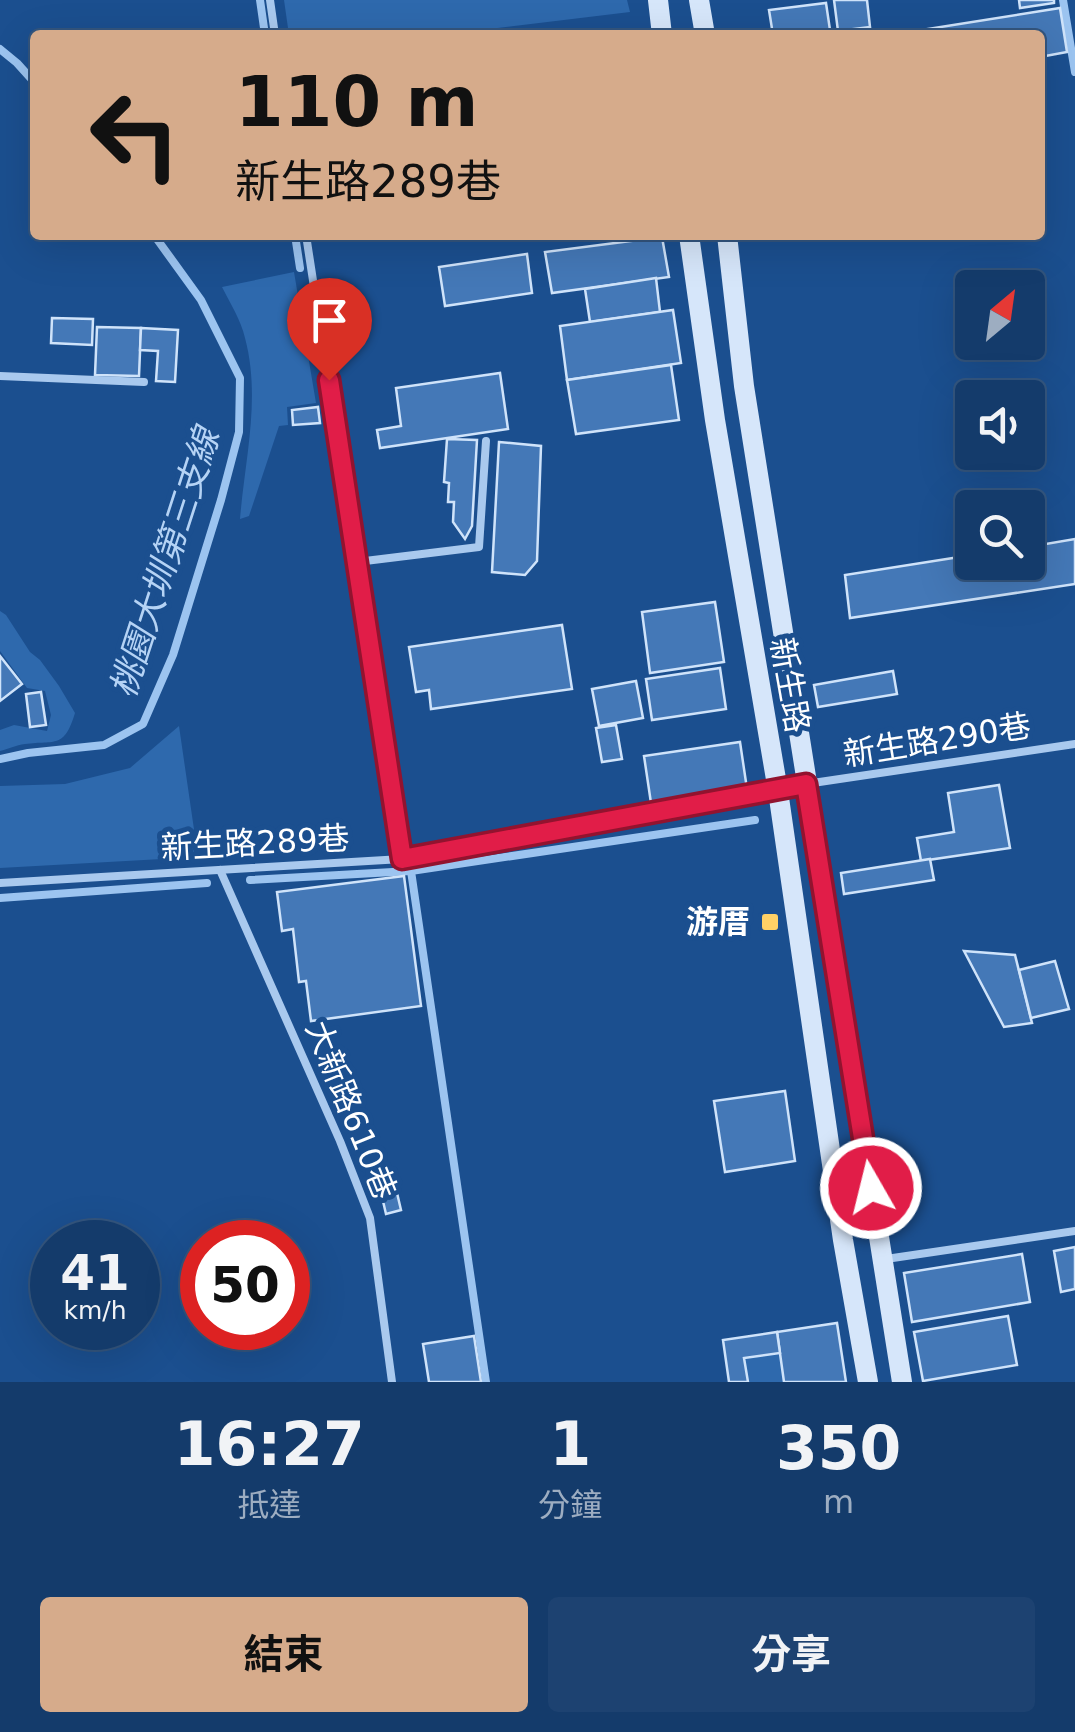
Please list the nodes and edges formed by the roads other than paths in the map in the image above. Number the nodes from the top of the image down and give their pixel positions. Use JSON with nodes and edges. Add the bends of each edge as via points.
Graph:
{"nodes":[{"id":1,"x":270,"y":0,"type":"edge"},
{"id":2,"x":658,"y":0,"type":"edge"},
{"id":3,"x":699,"y":0,"type":"edge"},
{"id":4,"x":274,"y":30,"type":"edge"},
{"id":5,"x":661,"y":30,"type":"edge"},
{"id":6,"x":704,"y":30,"type":"edge"},
{"id":7,"x":307,"y":240,"type":"edge"},
{"id":8,"x":691,"y":240,"type":"edge"},
{"id":9,"x":728,"y":240,"type":"edge"},
{"id":10,"x":0,"y":376,"type":"edge"},
{"id":11,"x":144,"y":382,"type":"dead end"},
{"id":12,"x":486,"y":440,"type":"dead end"},
{"id":13,"x":357,"y":562,"type":"junction"},
{"id":14,"x":1075,"y":744,"type":"edge"},
{"id":15,"x":806,"y":784,"type":"junction"},
{"id":16,"x":778,"y":790,"type":"junction"},
{"id":17,"x":402,"y":859,"type":"junction"},
{"id":18,"x":220,"y":870,"type":"junction"},
{"id":19,"x":0,"y":882,"type":"edge"},
{"id":20,"x":1075,"y":1231,"type":"edge"},
{"id":21,"x":882,"y":1259,"type":"junction"},
{"id":22,"x":392,"y":1382,"type":"edge"},
{"id":23,"x":868,"y":1382,"type":"edge"},
{"id":24,"x":902,"y":1382,"type":"edge"}],
"edges":[{"from":1,"to":4,"type":"lane"},
{"from":2,"to":5,"type":"main road"},
{"from":3,"to":6,"type":"main road"},
{"from":7,"to":13,"type":"lane"},
{"from":8,"to":16,"type":"main road","name":"新生路","via":[[714,420]]},
{"from":9,"to":15,"type":"main road","name":"新生路"},
{"from":10,"to":11,"type":"lane"},
{"from":12,"to":13,"type":"lane","via":[[478,547]]},
{"from":13,"to":17,"type":"lane"},
{"from":14,"to":15,"type":"lane","name":"新生路290巷"},
{"from":15,"to":16,"type":"lane","name":"新生路289巷"},
{"from":15,"to":21,"type":"main road","name":"新生路"},
{"from":16,"to":17,"type":"lane","name":"新生路289巷"},
{"from":16,"to":23,"type":"main road","name":"新生路"},
{"from":17,"to":18,"type":"lane","name":"新生路289巷"},
{"from":18,"to":19,"type":"lane","name":"新生路289巷"},
{"from":18,"to":22,"type":"lane","name":"大新路610巷","via":[[370,1218]]},
{"from":20,"to":21,"type":"lane"},
{"from":21,"to":24,"type":"main road","name":"新生路"}]}
